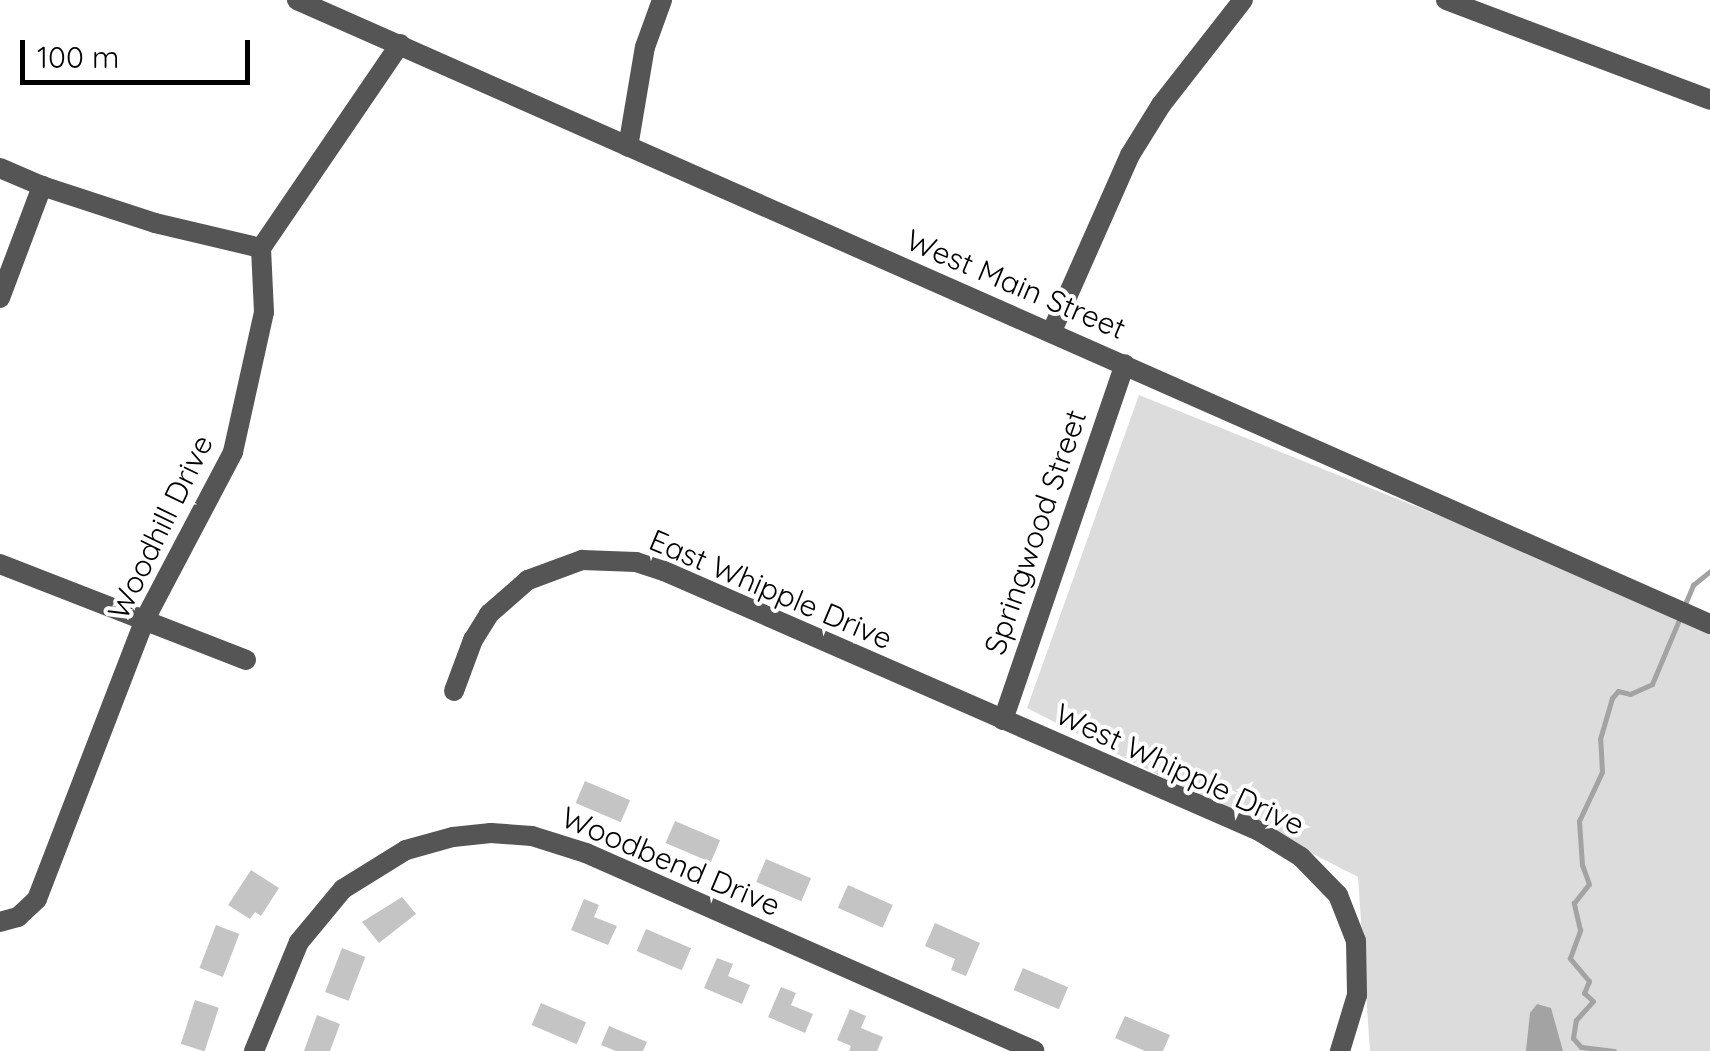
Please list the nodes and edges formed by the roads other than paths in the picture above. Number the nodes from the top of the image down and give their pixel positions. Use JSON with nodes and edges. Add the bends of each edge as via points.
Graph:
{"nodes":[{"id":1,"x":298,"y":0,"type":"edge"},
{"id":2,"x":662,"y":0,"type":"edge"},
{"id":3,"x":1243,"y":0,"type":"edge"},
{"id":4,"x":1446,"y":0,"type":"edge"},
{"id":5,"x":400,"y":44,"type":"junction"},
{"id":6,"x":1710,"y":100,"type":"edge"},
{"id":7,"x":628,"y":147,"type":"junction"},
{"id":8,"x":0,"y":168,"type":"edge"},
{"id":9,"x":42,"y":186,"type":"junction"},
{"id":10,"x":261,"y":248,"type":"junction"},
{"id":11,"x":0,"y":298,"type":"edge"},
{"id":12,"x":1052,"y":332,"type":"junction"},
{"id":13,"x":1126,"y":364,"type":"junction"},
{"id":14,"x":0,"y":564,"type":"edge"},
{"id":15,"x":144,"y":621,"type":"junction"},
{"id":16,"x":1710,"y":624,"type":"edge"},
{"id":17,"x":246,"y":660,"type":"dead end"},
{"id":18,"x":454,"y":691,"type":"dead end"},
{"id":19,"x":1003,"y":720,"type":"junction"},
{"id":20,"x":0,"y":922,"type":"edge"},
{"id":21,"x":254,"y":1051,"type":"edge"},
{"id":22,"x":1034,"y":1051,"type":"edge"},
{"id":23,"x":1340,"y":1051,"type":"edge"}],
"edges":[{"from":1,"to":5,"type":"street","name":"West Main Street"},
{"from":2,"to":7,"type":"street"},
{"from":3,"to":12,"type":"street","via":[[1130,155]]},
{"from":4,"to":6,"type":"street"},
{"from":5,"to":7,"type":"street","name":"West Main Street"},
{"from":5,"to":10,"type":"street"},
{"from":7,"to":12,"type":"street","name":"West Main Street"},
{"from":8,"to":9,"type":"street"},
{"from":9,"to":10,"type":"street"},
{"from":9,"to":11,"type":"street"},
{"from":10,"to":15,"type":"street","name":"Woodhill Drive","via":[[264,312],[234,452]]},
{"from":12,"to":13,"type":"street","name":"West Main Street"},
{"from":13,"to":16,"type":"street","name":"West Main Street"},
{"from":13,"to":19,"type":"street","name":"Springwood Street"},
{"from":14,"to":15,"type":"street"},
{"from":15,"to":17,"type":"street"},
{"from":15,"to":20,"type":"street","name":"Woodhill Drive","via":[[43,885],[30,908]]},
{"from":18,"to":19,"type":"street","name":"East Whipple Drive","via":[[472,640],[507,595],[552,568],[609,559],[664,571]]},
{"from":19,"to":23,"type":"street","name":"West Whipple Drive","via":[[1259,832],[1322,876],[1349,918],[1357,954],[1357,994]]},
{"from":21,"to":22,"type":"street","name":"Woodbend Drive","via":[[299,942],[343,890],[406,850],[491,833],[566,845]]}]}
